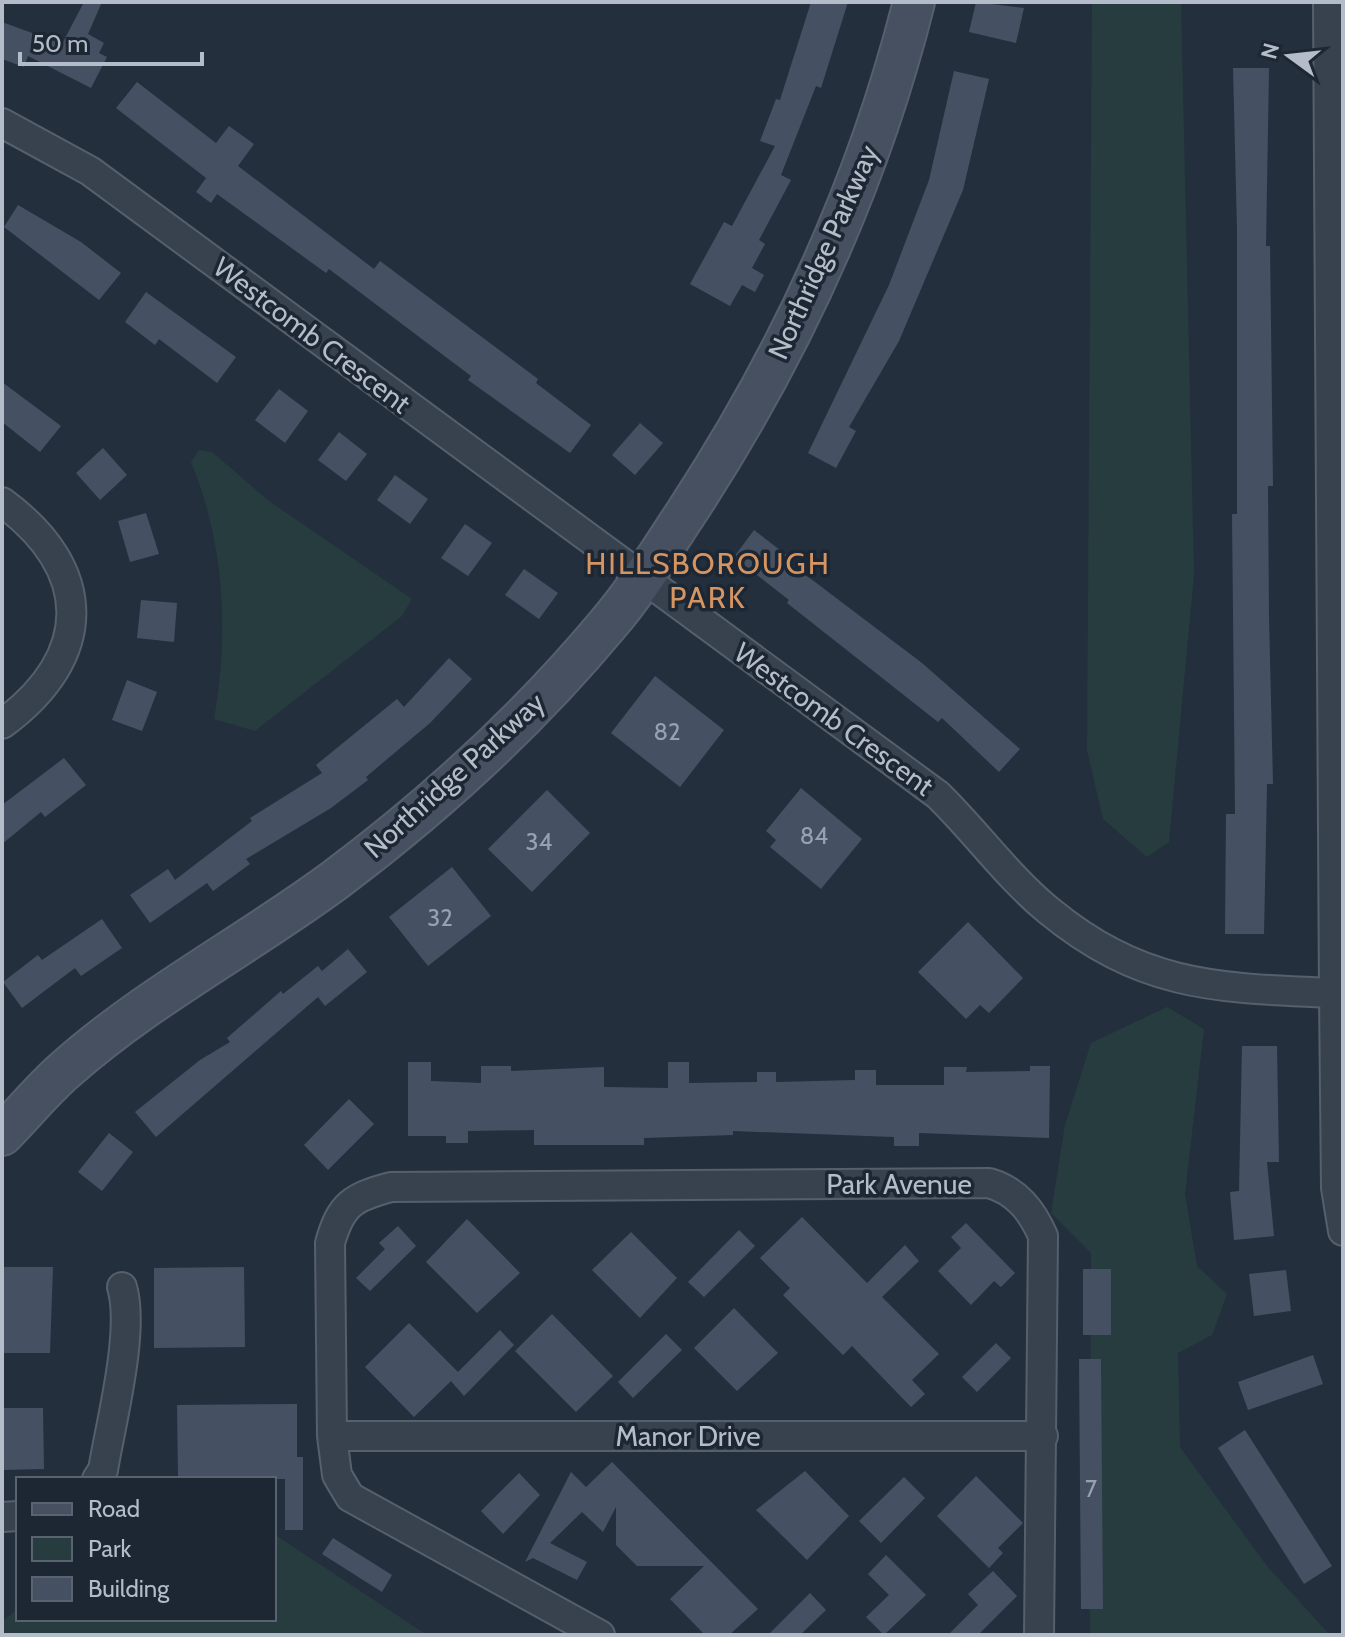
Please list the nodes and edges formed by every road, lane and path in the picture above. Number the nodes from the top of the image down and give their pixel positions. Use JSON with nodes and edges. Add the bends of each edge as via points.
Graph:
{"nodes":[{"id":1,"x":914,"y":2,"type":"edge"},
{"id":2,"x":1328,"y":2,"type":"edge"},
{"id":3,"x":2,"y":123,"type":"edge"},
{"id":4,"x":2,"y":502,"type":"edge"},
{"id":5,"x":642,"y":580,"type":"junction"},
{"id":6,"x":1336,"y":615,"type":"edge"},
{"id":7,"x":2,"y":724,"type":"edge"},
{"id":8,"x":1334,"y":993,"type":"junction"},
{"id":9,"x":2,"y":1135,"type":"edge"},
{"id":10,"x":1343,"y":1231,"type":"edge"},
{"id":11,"x":122,"y":1287,"type":"dead end"},
{"id":12,"x":332,"y":1436,"type":"junction"},
{"id":13,"x":1043,"y":1436,"type":"junction"},
{"id":14,"x":98,"y":1477,"type":"edge"},
{"id":15,"x":600,"y":1635,"type":"edge"},
{"id":16,"x":1039,"y":1635,"type":"edge"}],
"edges":[{"from":1,"to":5,"type":"street","name":"Northridge Parkway","via":[[871,149],[818,279],[738,434]]},
{"from":2,"to":6,"type":"street"},
{"from":3,"to":5,"type":"street","name":"Westcomb Crescent","via":[[90,171]]},
{"from":4,"to":7,"type":"street","via":[[34,525],[53,549],[68,582],[71,606],[68,638],[56,670],[39,694]]},
{"from":5,"to":8,"type":"street","name":"Westcomb Crescent","via":[[938,795],[1047,909],[1102,951],[1181,980]]},
{"from":5,"to":9,"type":"street","name":"Northridge Parkway","via":[[524,719],[437,797],[334,880],[147,1007],[64,1071]]},
{"from":6,"to":8,"type":"street"},
{"from":8,"to":10,"type":"street","via":[[1336,1188]]},
{"from":11,"to":14,"type":"street","via":[[127,1303],[125,1336]]},
{"from":12,"to":13,"type":"street","name":"Manor Drive"},
{"from":12,"to":13,"type":"street","name":"Park Avenue","via":[[330,1243],[338,1214],[362,1194],[391,1187],[989,1183],[1003,1187],[1031,1210],[1043,1236]]},
{"from":12,"to":15,"type":"street","via":[[337,1475],[350,1497]]},
{"from":13,"to":16,"type":"street","name":"Park Avenue"}]}
